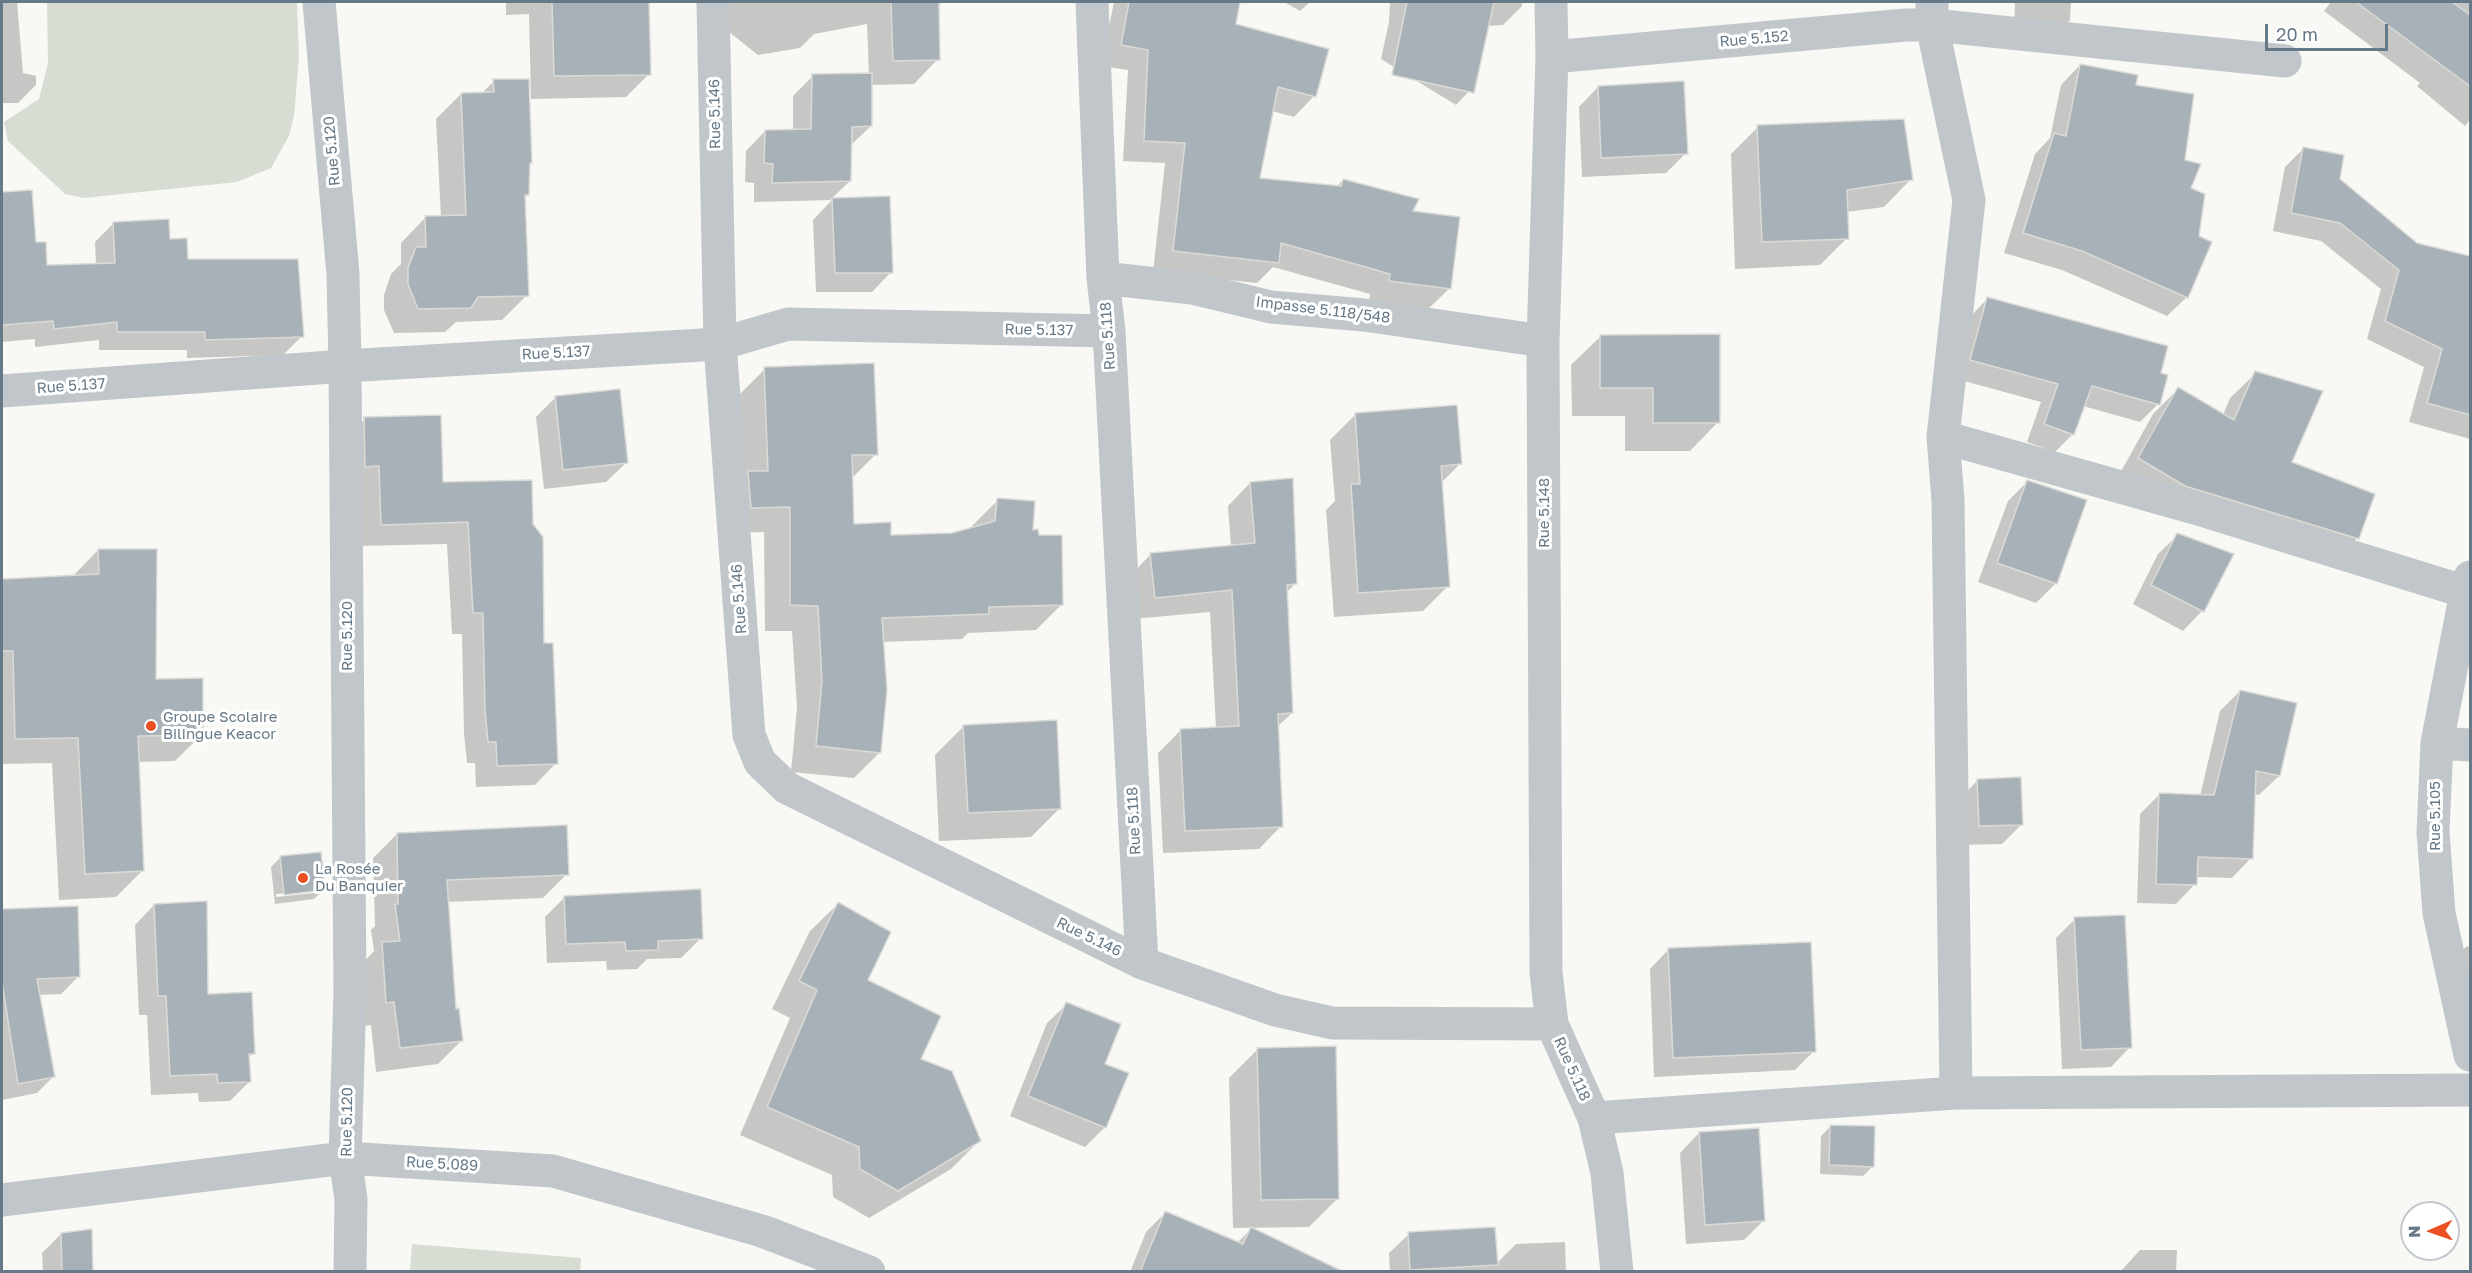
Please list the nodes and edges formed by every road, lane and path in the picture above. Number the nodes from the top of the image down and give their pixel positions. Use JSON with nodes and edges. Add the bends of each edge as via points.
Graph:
{"nodes":[{"id":1,"x":319,"y":2,"type":"edge"},
{"id":2,"x":713,"y":2,"type":"edge"},
{"id":3,"x":1092,"y":2,"type":"edge"},
{"id":4,"x":1551,"y":2,"type":"edge"},
{"id":5,"x":1932,"y":13,"type":"edge"},
{"id":6,"x":1552,"y":57,"type":"junction"},
{"id":7,"x":2285,"y":60,"type":"dead end"},
{"id":8,"x":1103,"y":278,"type":"junction"},
{"id":9,"x":1109,"y":331,"type":"junction"},
{"id":10,"x":1543,"y":341,"type":"junction"},
{"id":11,"x":720,"y":344,"type":"junction"},
{"id":12,"x":345,"y":366,"type":"junction"},
{"id":13,"x":2,"y":391,"type":"edge"},
{"id":14,"x":1943,"y":437,"type":"junction"},
{"id":15,"x":2468,"y":585,"type":"edge"},
{"id":16,"x":2437,"y":743,"type":"junction"},
{"id":17,"x":2470,"y":745,"type":"edge"},
{"id":18,"x":1142,"y":963,"type":"junction"},
{"id":19,"x":1552,"y":1024,"type":"junction"},
{"id":20,"x":2470,"y":1055,"type":"edge"},
{"id":21,"x":2470,"y":1090,"type":"edge"},
{"id":22,"x":1956,"y":1093,"type":"junction"},
{"id":23,"x":1594,"y":1118,"type":"junction"},
{"id":24,"x":345,"y":1158,"type":"junction"},
{"id":25,"x":2,"y":1200,"type":"edge"},
{"id":26,"x":350,"y":1272,"type":"edge"},
{"id":27,"x":868,"y":1272,"type":"edge"},
{"id":28,"x":1617,"y":1272,"type":"edge"}],
"edges":[{"from":1,"to":12,"type":"street","name":"Rue 5.120","via":[[343,273]]},
{"from":2,"to":11,"type":"street","name":"Rue 5.146"},
{"from":3,"to":8,"type":"street","name":"Rue 5.118"},
{"from":4,"to":6,"type":"street","name":"Rue 5.148"},
{"from":5,"to":6,"type":"street","name":"Rue 5.152","via":[[1906,25]]},
{"from":5,"to":7,"type":"street","name":"Rue 5.152"},
{"from":5,"to":14,"type":"street","via":[[1969,200]]},
{"from":6,"to":10,"type":"street","name":"Rue 5.148"},
{"from":8,"to":9,"type":"street","name":"Rue 5.118"},
{"from":8,"to":10,"type":"street","name":"Impasse 5.118/548","via":[[1192,288],[1271,306]]},
{"from":9,"to":11,"type":"street","name":"Rue 5.137","via":[[788,324]]},
{"from":9,"to":18,"type":"street","name":"Rue 5.118"},
{"from":10,"to":19,"type":"street","name":"Rue 5.148","via":[[1546,972]]},
{"from":11,"to":12,"type":"street","name":"Rue 5.137"},
{"from":11,"to":18,"type":"street","name":"Rue 5.146","via":[[749,735],[760,762],[787,788]]},
{"from":12,"to":13,"type":"street","name":"Rue 5.137"},
{"from":12,"to":24,"type":"street","name":"Rue 5.120","via":[[350,993]]},
{"from":14,"to":15,"type":"street"},
{"from":14,"to":22,"type":"street","via":[[1948,500]]},
{"from":15,"to":16,"type":"street","name":"Rue 5.105"},
{"from":16,"to":17,"type":"street"},
{"from":16,"to":20,"type":"street","name":"Rue 5.105","via":[[2433,832],[2439,912]]},
{"from":18,"to":19,"type":"street","name":"Rue 5.118","via":[[1275,1010],[1332,1023]]},
{"from":19,"to":23,"type":"street","name":"Rue 5.118"},
{"from":21,"to":22,"type":"street"},
{"from":22,"to":23,"type":"street"},
{"from":23,"to":28,"type":"street","name":"Rue 5.118","via":[[1607,1173]]},
{"from":24,"to":25,"type":"street","name":"Rue 5.089"},
{"from":24,"to":26,"type":"street","name":"Rue 5.120","via":[[351,1199]]},
{"from":24,"to":27,"type":"street","name":"Rue 5.089","via":[[552,1171],[762,1232]]}]}
